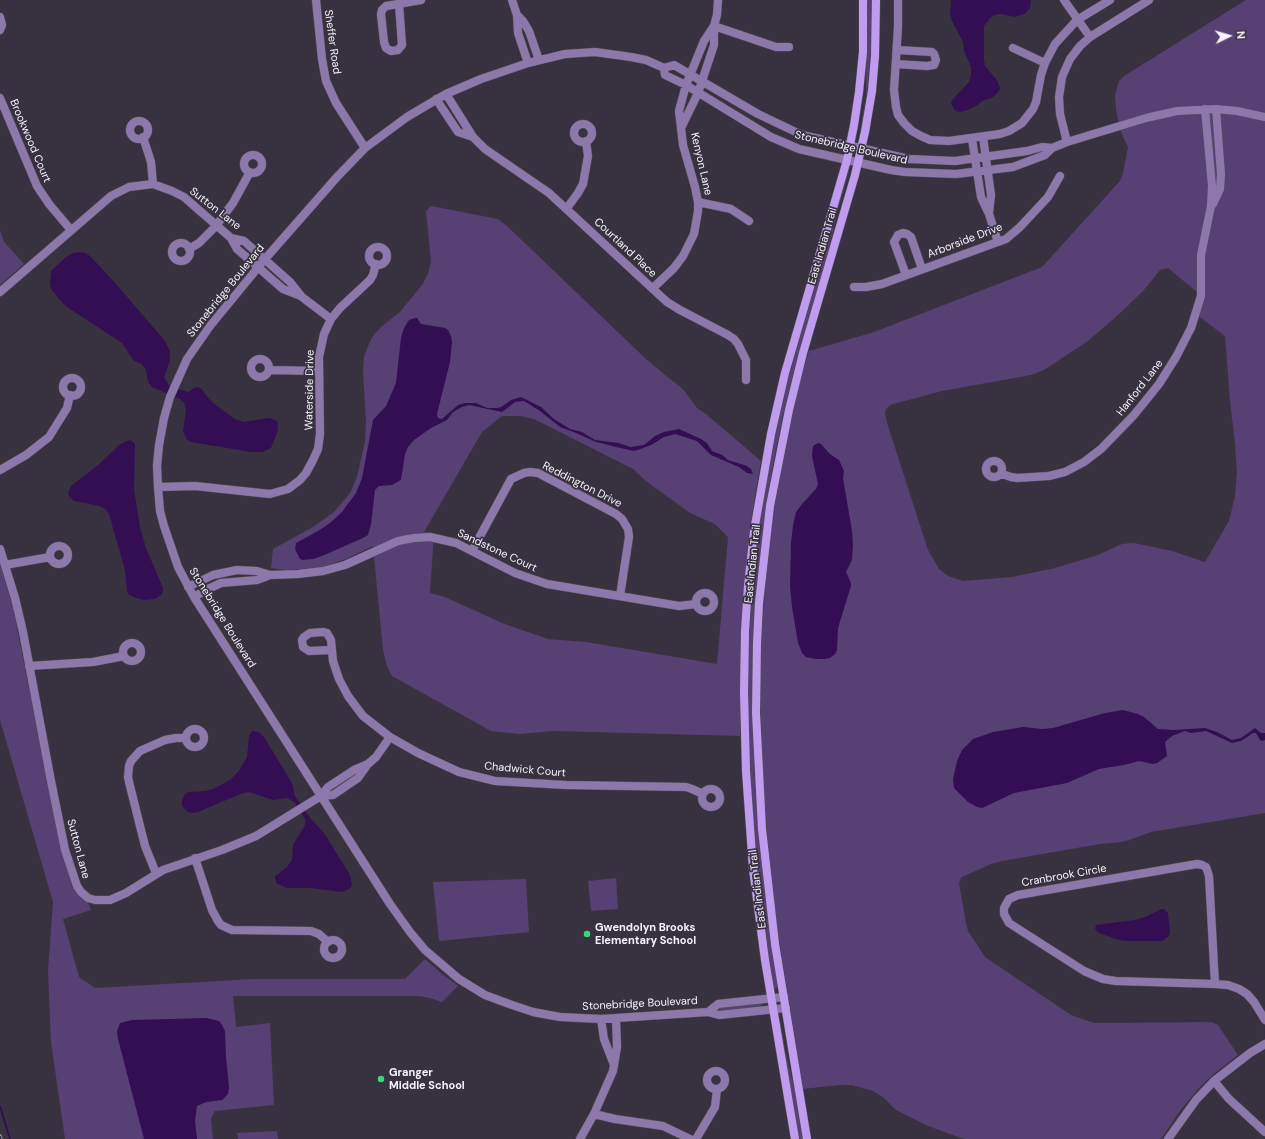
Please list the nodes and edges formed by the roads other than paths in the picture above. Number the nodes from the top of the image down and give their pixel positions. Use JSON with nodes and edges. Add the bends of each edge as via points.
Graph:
{"nodes":[{"id":1,"x":316,"y":0,"type":"edge"},
{"id":2,"x":421,"y":0,"type":"edge"},
{"id":3,"x":512,"y":0,"type":"edge"},
{"id":4,"x":718,"y":0,"type":"edge"},
{"id":5,"x":863,"y":0,"type":"edge"},
{"id":6,"x":876,"y":0,"type":"edge"},
{"id":7,"x":898,"y":0,"type":"edge"},
{"id":8,"x":1064,"y":0,"type":"edge"},
{"id":9,"x":1110,"y":0,"type":"edge"},
{"id":10,"x":1149,"y":0,"type":"edge"},
{"id":11,"x":399,"y":4,"type":"junction"},
{"id":12,"x":517,"y":15,"type":"junction"},
{"id":13,"x":0,"y":17,"type":"edge"},
{"id":14,"x":1077,"y":20,"type":"junction"},
{"id":15,"x":714,"y":26,"type":"junction"},
{"id":16,"x":0,"y":30,"type":"edge"},
{"id":17,"x":1090,"y":37,"type":"junction"},
{"id":18,"x":789,"y":47,"type":"dead end"},
{"id":19,"x":1013,"y":48,"type":"dead end"},
{"id":20,"x":897,"y":50,"type":"junction"},
{"id":21,"x":539,"y":60,"type":"junction"},
{"id":22,"x":528,"y":63,"type":"junction"},
{"id":23,"x":1045,"y":63,"type":"junction"},
{"id":24,"x":896,"y":64,"type":"junction"},
{"id":25,"x":664,"y":68,"type":"junction"},
{"id":26,"x":691,"y":74,"type":"junction"},
{"id":27,"x":701,"y":80,"type":"junction"},
{"id":28,"x":686,"y":85,"type":"junction"},
{"id":29,"x":698,"y":93,"type":"junction"},
{"id":30,"x":446,"y":94,"type":"junction"},
{"id":31,"x":0,"y":98,"type":"edge"},
{"id":32,"x":436,"y":99,"type":"junction"},
{"id":33,"x":1205,"y":109,"type":"junction"},
{"id":34,"x":1216,"y":109,"type":"junction"},
{"id":35,"x":1265,"y":117,"type":"edge"},
{"id":36,"x":682,"y":126,"type":"junction"},
{"id":37,"x":143,"y":137,"type":"dead end"},
{"id":38,"x":473,"y":137,"type":"junction"},
{"id":39,"x":983,"y":137,"type":"junction"},
{"id":40,"x":972,"y":139,"type":"junction"},
{"id":41,"x":586,"y":141,"type":"dead end"},
{"id":42,"x":1068,"y":142,"type":"junction"},
{"id":43,"x":850,"y":146,"type":"junction"},
{"id":44,"x":366,"y":148,"type":"junction"},
{"id":45,"x":1052,"y":148,"type":"junction"},
{"id":46,"x":862,"y":149,"type":"junction"},
{"id":47,"x":986,"y":157,"type":"junction"},
{"id":48,"x":975,"y":159,"type":"junction"},
{"id":49,"x":846,"y":160,"type":"junction"},
{"id":50,"x":858,"y":162,"type":"junction"},
{"id":51,"x":988,"y":171,"type":"junction"},
{"id":52,"x":250,"y":172,"type":"dead end"},
{"id":53,"x":977,"y":172,"type":"junction"},
{"id":54,"x":1060,"y":176,"type":"dead end"},
{"id":55,"x":153,"y":184,"type":"junction"},
{"id":56,"x":698,"y":202,"type":"junction"},
{"id":57,"x":1211,"y":206,"type":"junction"},
{"id":58,"x":567,"y":208,"type":"junction"},
{"id":59,"x":989,"y":214,"type":"junction"},
{"id":60,"x":749,"y":221,"type":"dead end"},
{"id":61,"x":216,"y":226,"type":"junction"},
{"id":62,"x":71,"y":230,"type":"junction"},
{"id":63,"x":231,"y":238,"type":"junction"},
{"id":64,"x":998,"y":242,"type":"junction"},
{"id":65,"x":189,"y":248,"type":"dead end"},
{"id":66,"x":265,"y":260,"type":"junction"},
{"id":67,"x":376,"y":264,"type":"dead end"},
{"id":68,"x":258,"y":268,"type":"junction"},
{"id":69,"x":922,"y":269,"type":"junction"},
{"id":70,"x":906,"y":275,"type":"junction"},
{"id":71,"x":854,"y":287,"type":"dead end"},
{"id":72,"x":653,"y":288,"type":"junction"},
{"id":73,"x":0,"y":292,"type":"edge"},
{"id":74,"x":302,"y":297,"type":"junction"},
{"id":75,"x":331,"y":319,"type":"junction"},
{"id":76,"x":269,"y":370,"type":"dead end"},
{"id":77,"x":318,"y":371,"type":"junction"},
{"id":78,"x":746,"y":380,"type":"dead end"},
{"id":79,"x":70,"y":396,"type":"dead end"},
{"id":80,"x":0,"y":470,"type":"edge"},
{"id":81,"x":1002,"y":474,"type":"dead end"},
{"id":82,"x":158,"y":487,"type":"junction"},
{"id":83,"x":0,"y":549,"type":"edge"},
{"id":84,"x":472,"y":551,"type":"junction"},
{"id":85,"x":50,"y":557,"type":"dead end"},
{"id":86,"x":5,"y":565,"type":"junction"},
{"id":87,"x":270,"y":575,"type":"junction"},
{"id":88,"x":188,"y":587,"type":"junction"},
{"id":89,"x":620,"y":596,"type":"junction"},
{"id":90,"x":194,"y":597,"type":"junction"},
{"id":91,"x":696,"y":604,"type":"dead end"},
{"id":92,"x":331,"y":650,"type":"dead end"},
{"id":93,"x":124,"y":656,"type":"dead end"},
{"id":94,"x":29,"y":666,"type":"junction"},
{"id":95,"x":390,"y":737,"type":"junction"},
{"id":96,"x":186,"y":738,"type":"dead end"},
{"id":97,"x":703,"y":794,"type":"dead end"},
{"id":98,"x":321,"y":796,"type":"junction"},
{"id":99,"x":195,"y":858,"type":"junction"},
{"id":100,"x":156,"y":873,"type":"junction"},
{"id":101,"x":328,"y":942,"type":"dead end"},
{"id":102,"x":1215,"y":984,"type":"junction"},
{"id":103,"x":784,"y":997,"type":"junction"},
{"id":104,"x":771,"y":999,"type":"junction"},
{"id":105,"x":786,"y":1008,"type":"junction"},
{"id":106,"x":773,"y":1010,"type":"junction"},
{"id":107,"x":708,"y":1012,"type":"junction"},
{"id":108,"x":616,"y":1018,"type":"junction"},
{"id":109,"x":601,"y":1019,"type":"junction"},
{"id":110,"x":1265,"y":1020,"type":"edge"},
{"id":111,"x":1265,"y":1044,"type":"edge"},
{"id":112,"x":614,"y":1065,"type":"junction"},
{"id":113,"x":1214,"y":1081,"type":"junction"},
{"id":114,"x":717,"y":1089,"type":"dead end"},
{"id":115,"x":594,"y":1114,"type":"junction"},
{"id":116,"x":1265,"y":1132,"type":"edge"},
{"id":117,"x":580,"y":1139,"type":"edge"},
{"id":118,"x":690,"y":1139,"type":"edge"},
{"id":119,"x":696,"y":1139,"type":"edge"},
{"id":120,"x":795,"y":1139,"type":"edge"},
{"id":121,"x":807,"y":1139,"type":"edge"},
{"id":122,"x":1168,"y":1139,"type":"edge"}],
"edges":[{"from":1,"to":44,"type":"street","name":"Sheffer Road","via":[[326,81],[336,103]]},
{"from":2,"to":11,"type":"street"},
{"from":3,"to":12,"type":"street"},
{"from":4,"to":15,"type":"street"},
{"from":5,"to":43,"type":"main road","name":"East Indian Trail","via":[[863,52]]},
{"from":6,"to":46,"type":"main road","name":"East Indian Trail","via":[[873,80]]},
{"from":7,"to":20,"type":"street"},
{"from":8,"to":14,"type":"street"},
{"from":9,"to":14,"type":"street"},
{"from":10,"to":17,"type":"street"},
{"from":11,"to":11,"type":"street","via":[[384,8],[381,14],[385,45],[391,51],[398,50],[402,45]]},
{"from":12,"to":21,"type":"street","via":[[529,32]]},
{"from":12,"to":22,"type":"street","via":[[518,33]]},
{"from":13,"to":16,"type":"street"},
{"from":14,"to":17,"type":"street"},
{"from":14,"to":23,"type":"street","via":[[1055,44]]},
{"from":15,"to":18,"type":"street","via":[[776,47]]},
{"from":15,"to":26,"type":"street","name":"Kenyon Lane","via":[[704,41]]},
{"from":15,"to":27,"type":"street","name":"Kenyon Lane","via":[[714,46]]},
{"from":17,"to":42,"type":"street","via":[[1070,59],[1062,77],[1059,106]]},
{"from":19,"to":23,"type":"street"},
{"from":20,"to":24,"type":"street"},
{"from":20,"to":24,"type":"street","via":[[932,52],[936,60],[934,65],[928,66]]},
{"from":21,"to":22,"type":"street","name":"Stonebridge Boulevard"},
{"from":21,"to":25,"type":"street","name":"Stonebridge Boulevard","via":[[565,54],[595,52],[631,56]]},
{"from":22,"to":30,"type":"street","name":"Stonebridge Boulevard"},
{"from":23,"to":39,"type":"street","via":[[1038,84],[1036,102],[1028,116],[1009,131]]},
{"from":24,"to":40,"type":"street","via":[[896,107],[908,127],[930,140]]},
{"from":25,"to":26,"type":"street","name":"Stonebridge Boulevard","via":[[674,65]]},
{"from":25,"to":28,"type":"street","name":"Stonebridge Boulevard","via":[[666,75]]},
{"from":26,"to":27,"type":"street","name":"Stonebridge Boulevard"},
{"from":26,"to":28,"type":"street","name":"Kenyon Lane"},
{"from":27,"to":29,"type":"street","name":"Kenyon Lane"},
{"from":27,"to":43,"type":"street","name":"Stonebridge Boulevard","via":[[758,114],[802,136]]},
{"from":28,"to":29,"type":"street","name":"Stonebridge Boulevard"},
{"from":28,"to":36,"type":"street","name":"Kenyon Lane","via":[[679,112]]},
{"from":29,"to":36,"type":"street","name":"Kenyon Lane"},
{"from":29,"to":49,"type":"street","name":"Stonebridge Boulevard","via":[[771,137],[799,149]]},
{"from":30,"to":32,"type":"street","name":"Stonebridge Boulevard"},
{"from":30,"to":38,"type":"street","name":"Courtland Place"},
{"from":31,"to":62,"type":"street","name":"Brookwood Court","via":[[37,186]]},
{"from":32,"to":38,"type":"street","name":"Courtland Place","via":[[458,132]]},
{"from":32,"to":44,"type":"street","name":"Stonebridge Boulevard"},
{"from":33,"to":34,"type":"street","name":"Stonebridge Boulevard"},
{"from":33,"to":42,"type":"street","name":"Stonebridge Boulevard","via":[[1157,114]]},
{"from":33,"to":57,"type":"street","name":"Hanford Lane","via":[[1212,178]]},
{"from":34,"to":35,"type":"street","name":"Stonebridge Boulevard"},
{"from":34,"to":57,"type":"street","name":"Hanford Lane","via":[[1222,174],[1220,189]]},
{"from":36,"to":56,"type":"street","name":"Kenyon Lane","via":[[683,145]]},
{"from":37,"to":55,"type":"street","via":[[149,152]]},
{"from":38,"to":58,"type":"street","name":"Courtland Place","via":[[494,156],[541,187]]},
{"from":39,"to":40,"type":"street"},
{"from":39,"to":47,"type":"street"},
{"from":40,"to":48,"type":"street"},
{"from":41,"to":58,"type":"street","via":[[588,156],[582,184]]},
{"from":42,"to":45,"type":"street","name":"Stonebridge Boulevard"},
{"from":43,"to":46,"type":"street","name":"Stonebridge Boulevard"},
{"from":43,"to":49,"type":"main road","name":"East Indian Trail"},
{"from":44,"to":66,"type":"street","name":"Stonebridge Boulevard","via":[[337,177]]},
{"from":45,"to":47,"type":"street","name":"Stonebridge Boulevard","via":[[1042,147]]},
{"from":45,"to":51,"type":"street","name":"Stonebridge Boulevard","via":[[1045,155],[1030,161]]},
{"from":46,"to":48,"type":"street","name":"Stonebridge Boulevard","via":[[909,159]]},
{"from":46,"to":50,"type":"main road","name":"East Indian Trail"},
{"from":47,"to":48,"type":"street","name":"Stonebridge Boulevard"},
{"from":47,"to":51,"type":"street"},
{"from":48,"to":53,"type":"street"},
{"from":49,"to":50,"type":"street","name":"Stonebridge Boulevard"},
{"from":49,"to":104,"type":"main road","name":"East Indian Trail","via":[[776,410],[758,504],[748,586],[744,692],[747,788],[755,881]]},
{"from":50,"to":53,"type":"street","name":"Stonebridge Boulevard","via":[[905,172]]},
{"from":50,"to":103,"type":"main road","name":"East Indian Trail","via":[[787,417],[770,506],[760,588],[756,676],[759,786],[769,895]]},
{"from":51,"to":53,"type":"street","name":"Stonebridge Boulevard"},
{"from":51,"to":59,"type":"street","via":[[991,195]]},
{"from":52,"to":61,"type":"street"},
{"from":53,"to":59,"type":"street","via":[[981,197]]},
{"from":54,"to":64,"type":"street","name":"Arborside Drive","via":[[1048,197],[1020,227],[1010,237]]},
{"from":55,"to":61,"type":"street","name":"Sutton Lane","via":[[184,198]]},
{"from":55,"to":62,"type":"street","name":"Sutton Lane","via":[[129,187],[115,194]]},
{"from":56,"to":60,"type":"street","via":[[731,209]]},
{"from":56,"to":72,"type":"street","name":"Kenyon Lane","via":[[697,222],[690,244],[674,268]]},
{"from":57,"to":81,"type":"street","name":"Hanford Lane","via":[[1201,255],[1200,302],[1191,328],[1176,357],[1150,396],[1101,449],[1076,467],[1045,476],[1017,478]]},
{"from":58,"to":72,"type":"street","name":"Courtland Place"},
{"from":59,"to":64,"type":"street"},
{"from":61,"to":63,"type":"street","name":"Sutton Lane"},
{"from":61,"to":65,"type":"street","via":[[199,243]]},
{"from":62,"to":73,"type":"street","name":"Sutton Lane"},
{"from":63,"to":66,"type":"street","name":"Sutton Lane","via":[[244,241]]},
{"from":63,"to":68,"type":"street","via":[[237,249]]},
{"from":64,"to":69,"type":"street","name":"Arborside Drive"},
{"from":66,"to":68,"type":"street","name":"Stonebridge Boulevard"},
{"from":66,"to":74,"type":"street","name":"Sutton Lane","via":[[290,282]]},
{"from":67,"to":75,"type":"street","name":"Waterside Drive","via":[[370,280]]},
{"from":68,"to":74,"type":"street","via":[[283,289]]},
{"from":68,"to":82,"type":"street","name":"Stonebridge Boulevard","via":[[198,341],[175,384],[164,418],[159,445]]},
{"from":69,"to":70,"type":"street","name":"Arborside Drive"},
{"from":69,"to":70,"type":"street","name":"Arborside Drive","via":[[910,237],[902,233],[894,242]]},
{"from":70,"to":71,"type":"street","name":"Arborside Drive","via":[[874,286]]},
{"from":72,"to":78,"type":"street","name":"Courtland Place","via":[[673,306],[734,339],[746,360]]},
{"from":74,"to":75,"type":"street","name":"Sutton Lane"},
{"from":75,"to":77,"type":"street","name":"Waterside Drive","via":[[321,346]]},
{"from":76,"to":77,"type":"street"},
{"from":77,"to":82,"type":"street","name":"Waterside Drive","via":[[321,425],[318,449],[306,473],[293,486],[282,492],[270,494],[195,486]]},
{"from":79,"to":80,"type":"street","via":[[67,408],[49,437],[26,455]]},
{"from":82,"to":88,"type":"street","name":"Stonebridge Boulevard","via":[[164,526]]},
{"from":83,"to":86,"type":"street","name":"Sutton Lane"},
{"from":84,"to":87,"type":"street","name":"Sandstone Court","via":[[437,538],[414,538],[390,544],[328,570]]},
{"from":84,"to":89,"type":"street","name":"Sandstone Court","via":[[533,580]]},
{"from":84,"to":89,"type":"street","name":"Reddington Drive","via":[[511,479],[524,472],[538,473],[616,514],[626,525],[629,537]]},
{"from":85,"to":86,"type":"street"},
{"from":86,"to":94,"type":"street","name":"Sutton Lane","via":[[23,632]]},
{"from":87,"to":88,"type":"street","name":"Sandstone Court","via":[[247,570],[226,572]]},
{"from":87,"to":90,"type":"street","name":"Sandstone Court","via":[[257,580],[221,584]]},
{"from":88,"to":90,"type":"street","name":"Stonebridge Boulevard"},
{"from":89,"to":91,"type":"street","name":"Sandstone Court","via":[[679,606]]},
{"from":90,"to":98,"type":"street","name":"Stonebridge Boulevard"},
{"from":92,"to":95,"type":"street","name":"Chadwick Court","via":[[339,678],[352,703],[363,716]]},
{"from":93,"to":94,"type":"street","via":[[93,662]]},
{"from":94,"to":100,"type":"street","name":"Sutton Lane","via":[[60,823],[76,886],[88,898],[110,900]]},
{"from":95,"to":97,"type":"street","name":"Chadwick Court","via":[[434,762],[459,772],[495,780],[566,785],[686,787]]},
{"from":95,"to":98,"type":"street","name":"Sutton Lane","via":[[368,764],[328,787]]},
{"from":96,"to":100,"type":"street","via":[[165,740],[140,751],[129,766],[128,777],[143,839]]},
{"from":98,"to":99,"type":"street","name":"Sutton Lane","via":[[244,841]]},
{"from":98,"to":109,"type":"street","name":"Stonebridge Boulevard","via":[[400,920],[425,950],[459,980],[485,995],[533,1012],[560,1017]]},
{"from":99,"to":100,"type":"street","name":"Sutton Lane"},
{"from":99,"to":101,"type":"street","via":[[214,916],[221,925],[232,930],[311,931]]},
{"from":102,"to":102,"type":"street","name":"Cranbrook Circle","via":[[1116,981],[1094,976],[1009,923],[1004,908],[1008,899],[1018,895],[1202,865],[1206,867],[1209,876]]},
{"from":102,"to":110,"type":"street","name":"Cranbrook Circle","via":[[1228,985],[1247,994]]},
{"from":103,"to":104,"type":"street","name":"Stonebridge Boulevard"},
{"from":103,"to":105,"type":"main road","name":"East Indian Trail"},
{"from":104,"to":106,"type":"main road","name":"East Indian Trail"},
{"from":104,"to":107,"type":"street","name":"Stonebridge Boulevard","via":[[718,1004]]},
{"from":105,"to":106,"type":"street","name":"Stonebridge Boulevard"},
{"from":105,"to":121,"type":"main road","name":"East Indian Trail"},
{"from":106,"to":107,"type":"street","name":"Stonebridge Boulevard","via":[[719,1015]]},
{"from":106,"to":120,"type":"main road","name":"East Indian Trail"},
{"from":107,"to":108,"type":"street","name":"Stonebridge Boulevard"},
{"from":108,"to":109,"type":"street","name":"Stonebridge Boulevard"},
{"from":108,"to":112,"type":"street","via":[[617,1047]]},
{"from":109,"to":112,"type":"street","via":[[604,1040]]},
{"from":111,"to":113,"type":"street"},
{"from":112,"to":115,"type":"street"},
{"from":113,"to":116,"type":"street","via":[[1229,1099]]},
{"from":113,"to":122,"type":"street","via":[[1196,1100]]},
{"from":114,"to":119,"type":"street","via":[[716,1107]]},
{"from":115,"to":117,"type":"street"},
{"from":115,"to":118,"type":"street","via":[[663,1126]]}]}
